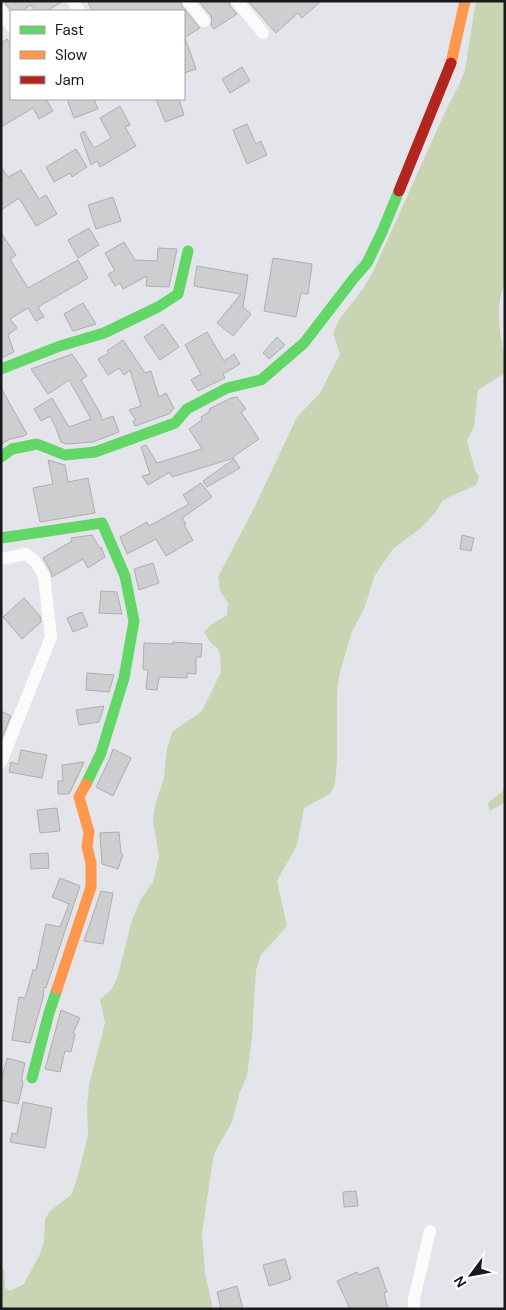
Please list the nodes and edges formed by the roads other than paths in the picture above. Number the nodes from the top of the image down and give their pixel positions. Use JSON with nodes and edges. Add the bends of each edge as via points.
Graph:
{"nodes":[{"id":1,"x":188,"y":1,"type":"edge"},
{"id":2,"x":237,"y":1,"type":"edge"},
{"id":3,"x":465,"y":1,"type":"edge"},
{"id":4,"x":1,"y":10,"type":"edge"},
{"id":5,"x":204,"y":21,"type":"dead end"},
{"id":6,"x":10,"y":24,"type":"edge"},
{"id":7,"x":263,"y":33,"type":"dead end"},
{"id":8,"x":188,"y":251,"type":"dead end"},
{"id":9,"x":1,"y":369,"type":"edge"},
{"id":10,"x":1,"y":457,"type":"edge"},
{"id":11,"x":1,"y":538,"type":"edge"},
{"id":12,"x":1,"y":559,"type":"edge"},
{"id":13,"x":1,"y":762,"type":"edge"},
{"id":14,"x":32,"y":1078,"type":"dead end"},
{"id":15,"x":430,"y":1231,"type":"dead end"},
{"id":16,"x":414,"y":1309,"type":"edge"}],
"edges":[{"from":1,"to":5,"type":"street"},
{"from":2,"to":7,"type":"street"},
{"from":3,"to":10,"type":"street","via":[[450,67],[367,264],[304,343],[261,380],[227,388],[187,409],[174,423],[95,452],[65,455],[37,444],[12,449]]},
{"from":4,"to":6,"type":"street"},
{"from":8,"to":9,"type":"street","via":[[178,294],[158,308],[104,333]]},
{"from":11,"to":14,"type":"street","via":[[102,523],[125,576],[134,620],[124,678],[104,744],[79,797],[89,832],[91,887],[49,1013]]},
{"from":12,"to":13,"type":"street","via":[[26,554],[35,561],[44,576],[51,637]]},
{"from":15,"to":16,"type":"street"}]}
